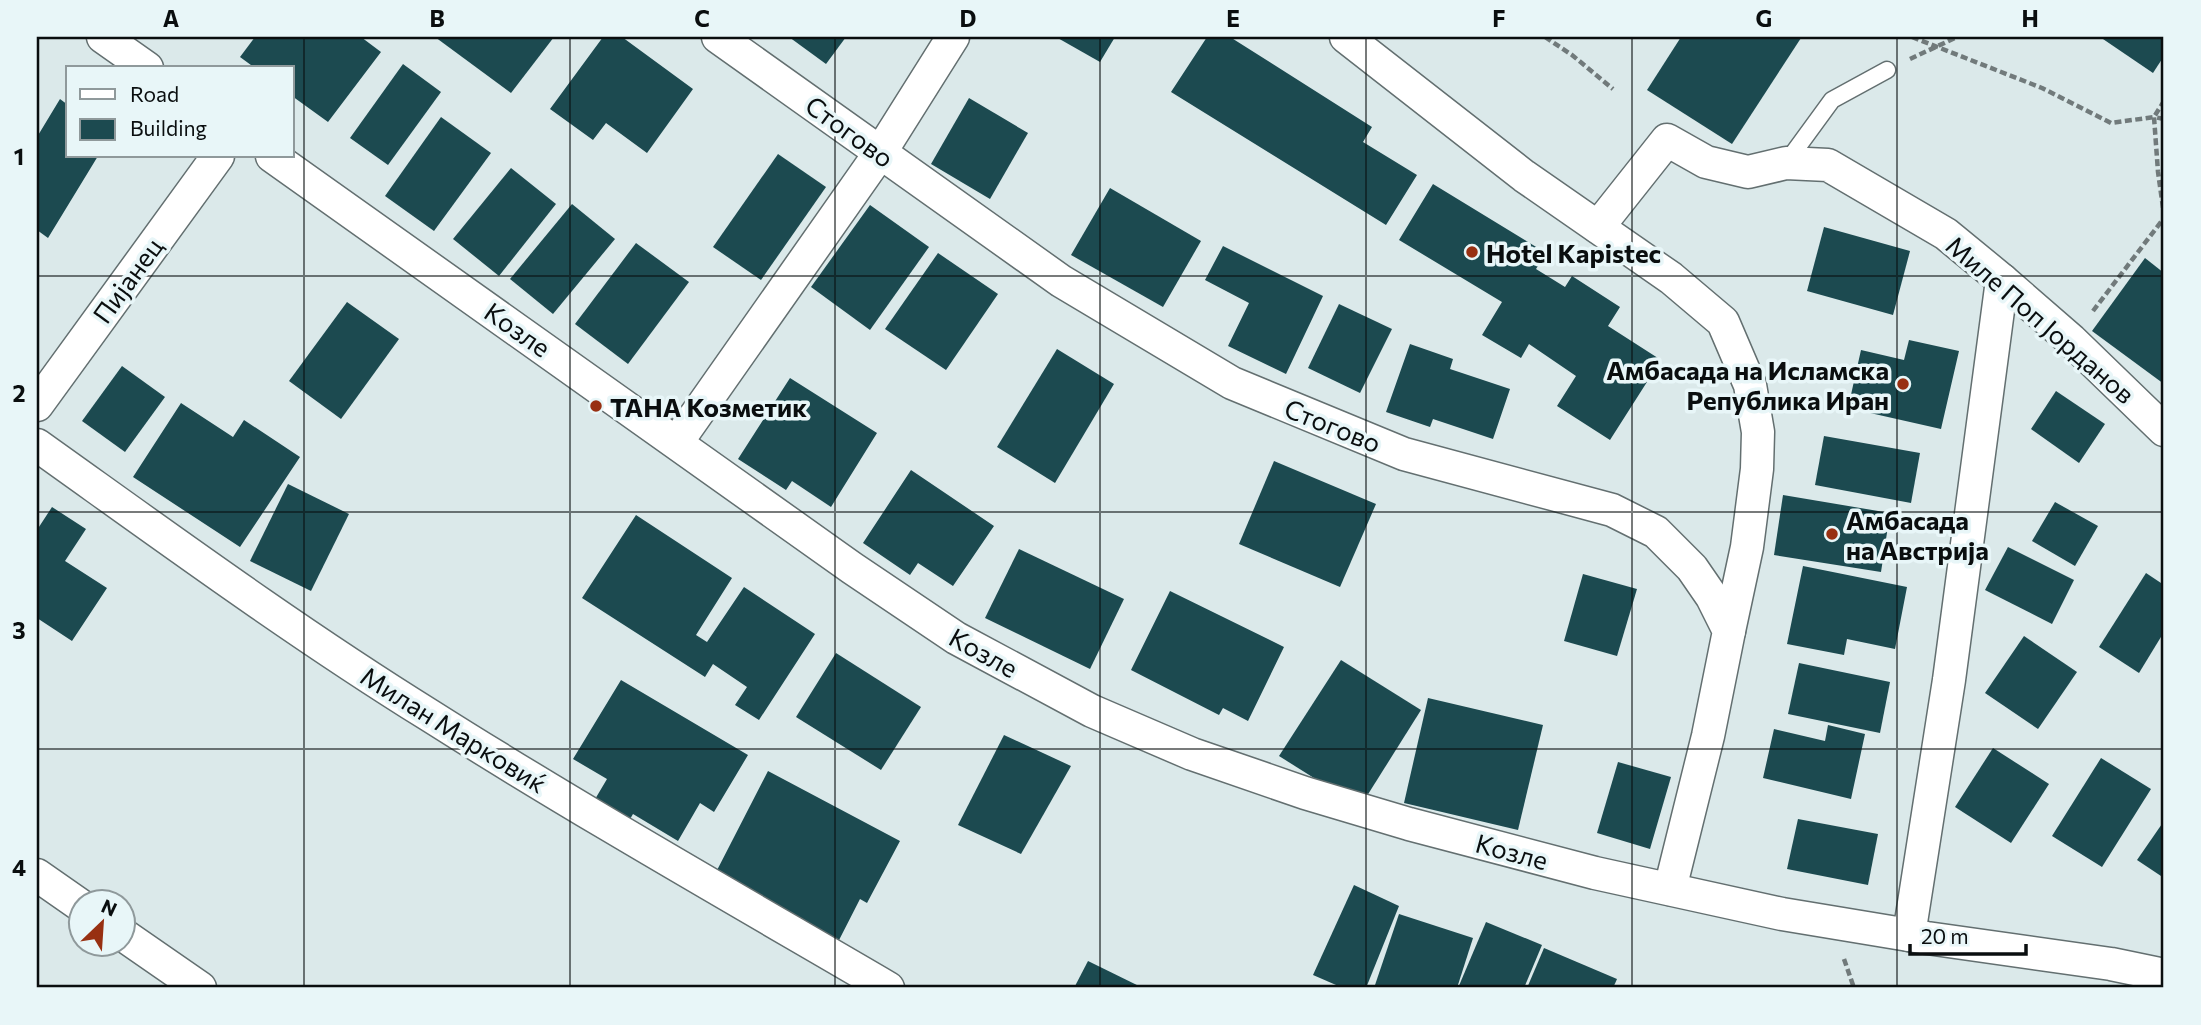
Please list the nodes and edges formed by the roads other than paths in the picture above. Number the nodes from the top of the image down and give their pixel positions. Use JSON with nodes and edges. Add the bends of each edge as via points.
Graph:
{"nodes":[{"id":1,"x":103,"y":37,"type":"edge"},
{"id":2,"x":718,"y":37,"type":"edge"},
{"id":3,"x":953,"y":37,"type":"edge"},
{"id":4,"x":1346,"y":37,"type":"edge"},
{"id":5,"x":144,"y":66,"type":"edge"},
{"id":6,"x":1887,"y":70,"type":"road end"},
{"id":7,"x":880,"y":153,"type":"junction"},
{"id":8,"x":217,"y":158,"type":"edge"},
{"id":9,"x":275,"y":158,"type":"edge"},
{"id":10,"x":1786,"y":163,"type":"junction"},
{"id":11,"x":1598,"y":227,"type":"junction"},
{"id":12,"x":2002,"y":279,"type":"junction"},
{"id":13,"x":37,"y":405,"type":"edge"},
{"id":14,"x":2164,"y":430,"type":"edge"},
{"id":15,"x":677,"y":442,"type":"junction"},
{"id":16,"x":37,"y":445,"type":"edge"},
{"id":17,"x":1729,"y":631,"type":"junction"},
{"id":18,"x":37,"y":875,"type":"edge"},
{"id":19,"x":1670,"y":889,"type":"junction"},
{"id":20,"x":66,"y":895,"type":"edge"},
{"id":21,"x":1909,"y":935,"type":"junction"},
{"id":22,"x":136,"y":944,"type":"edge"},
{"id":23,"x":2164,"y":975,"type":"edge"},
{"id":24,"x":200,"y":988,"type":"edge"},
{"id":25,"x":888,"y":988,"type":"edge"}],
"edges":[{"from":1,"to":5,"type":"street"},
{"from":2,"to":7,"type":"street","name":"Стогово"},
{"from":3,"to":7,"type":"street"},
{"from":4,"to":11,"type":"street","via":[[1524,176]]},
{"from":6,"to":10,"type":"lane","via":[[1832,100]]},
{"from":7,"to":15,"type":"street"},
{"from":7,"to":17,"type":"street","name":"Стогово","via":[[1061,281],[1232,383],[1404,454],[1612,510],[1656,532],[1692,568]]},
{"from":8,"to":13,"type":"street","name":"Пијанец"},
{"from":9,"to":15,"type":"street","name":"Козле"},
{"from":10,"to":11,"type":"street","name":"Миле Поп Јорданов","via":[[1748,172],[1706,162],[1667,140]]},
{"from":10,"to":12,"type":"street","name":"Миле Поп Јорданов","via":[[1828,165],[1946,234]]},
{"from":11,"to":17,"type":"street","via":[[1671,278],[1723,322],[1750,385],[1758,432],[1757,469]]},
{"from":12,"to":14,"type":"street","name":"Миле Поп Јорданов"},
{"from":12,"to":21,"type":"street","via":[[1949,680]]},
{"from":15,"to":19,"type":"street","name":"Козле","via":[[956,638],[1092,711],[1192,754],[1305,793],[1595,873]]},
{"from":16,"to":25,"type":"street","name":"Милан Марковиќ","via":[[259,603],[428,715]]},
{"from":17,"to":19,"type":"street"},
{"from":18,"to":20,"type":"street"},
{"from":19,"to":21,"type":"street","name":"Козле"},
{"from":21,"to":23,"type":"street","name":"Козле"},
{"from":22,"to":24,"type":"street"}]}
